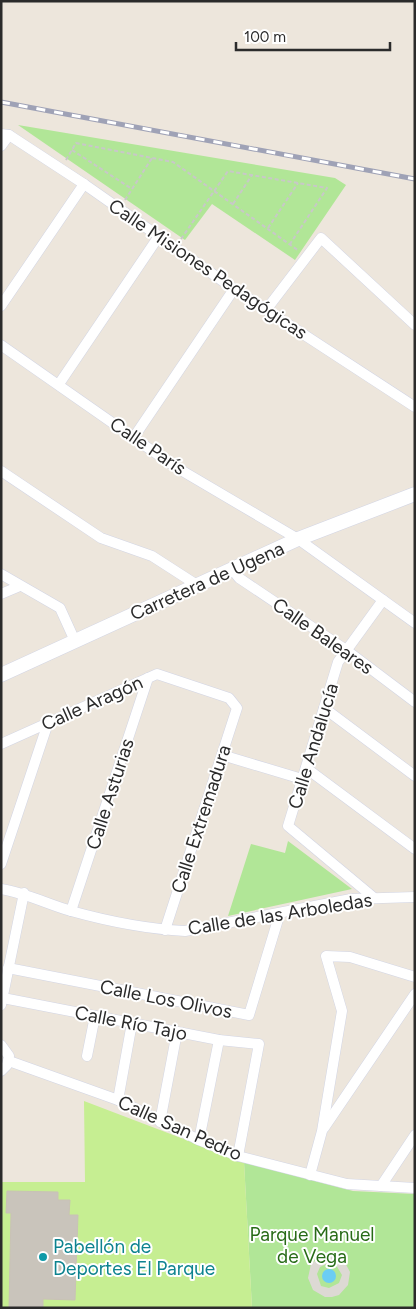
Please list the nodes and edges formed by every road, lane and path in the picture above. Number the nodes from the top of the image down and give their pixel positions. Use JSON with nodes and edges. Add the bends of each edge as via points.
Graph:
{"nodes":[{"id":1,"x":5,"y":134,"type":"edge"},
{"id":2,"x":1,"y":146,"type":"edge"},
{"id":3,"x":72,"y":150,"type":"junction"},
{"id":4,"x":153,"y":158,"type":"junction"},
{"id":5,"x":60,"y":168,"type":"junction"},
{"id":6,"x":252,"y":175,"type":"junction"},
{"id":7,"x":298,"y":183,"type":"junction"},
{"id":8,"x":84,"y":184,"type":"junction"},
{"id":9,"x":132,"y":189,"type":"junction"},
{"id":10,"x":215,"y":191,"type":"junction"},
{"id":11,"x":233,"y":204,"type":"junction"},
{"id":12,"x":119,"y":208,"type":"junction"},
{"id":13,"x":268,"y":228,"type":"junction"},
{"id":14,"x":159,"y":236,"type":"junction"},
{"id":15,"x":290,"y":244,"type":"junction"},
{"id":16,"x":175,"y":247,"type":"junction"},
{"id":17,"x":307,"y":256,"type":"junction"},
{"id":18,"x":234,"y":289,"type":"junction"},
{"id":19,"x":1,"y":306,"type":"edge"},
{"id":20,"x":266,"y":310,"type":"junction"},
{"id":21,"x":415,"y":325,"type":"edge"},
{"id":22,"x":1,"y":345,"type":"edge"},
{"id":23,"x":59,"y":384,"type":"junction"},
{"id":24,"x":415,"y":407,"type":"edge"},
{"id":25,"x":134,"y":437,"type":"junction"},
{"id":26,"x":1,"y":471,"type":"edge"},
{"id":27,"x":415,"y":494,"type":"edge"},
{"id":28,"x":298,"y":539,"type":"junction"},
{"id":29,"x":232,"y":569,"type":"junction"},
{"id":30,"x":1,"y":574,"type":"edge"},
{"id":31,"x":197,"y":585,"type":"junction"},
{"id":32,"x":20,"y":586,"type":"junction"},
{"id":33,"x":1,"y":594,"type":"edge"},
{"id":34,"x":383,"y":600,"type":"junction"},
{"id":35,"x":415,"y":623,"type":"edge"},
{"id":36,"x":75,"y":641,"type":"junction"},
{"id":37,"x":346,"y":650,"type":"junction"},
{"id":38,"x":1,"y":675,"type":"edge"},
{"id":39,"x":148,"y":678,"type":"junction"},
{"id":40,"x":415,"y":702,"type":"edge"},
{"id":41,"x":237,"y":708,"type":"joint"},
{"id":42,"x":324,"y":708,"type":"junction"},
{"id":43,"x":48,"y":723,"type":"junction"},
{"id":44,"x":1,"y":744,"type":"edge"},
{"id":45,"x":222,"y":755,"type":"junction"},
{"id":46,"x":306,"y":768,"type":"junction"},
{"id":47,"x":415,"y":776,"type":"edge"},
{"id":48,"x":302,"y":780,"type":"junction"},
{"id":49,"x":415,"y":849,"type":"edge"},
{"id":50,"x":1,"y":864,"type":"edge"},
{"id":51,"x":1,"y":889,"type":"edge"},
{"id":52,"x":24,"y":893,"type":"junction"},
{"id":53,"x":373,"y":897,"type":"junction"},
{"id":54,"x":415,"y":897,"type":"edge"},
{"id":55,"x":71,"y":910,"type":"junction"},
{"id":56,"x":280,"y":913,"type":"junction"},
{"id":57,"x":165,"y":930,"type":"junction"},
{"id":58,"x":8,"y":968,"type":"junction"},
{"id":59,"x":415,"y":977,"type":"edge"},
{"id":60,"x":415,"y":994,"type":"edge"},
{"id":61,"x":2,"y":1001,"type":"edge"},
{"id":62,"x":95,"y":1016,"type":"junction"},
{"id":63,"x":132,"y":1023,"type":"junction"},
{"id":64,"x":177,"y":1032,"type":"junction"},
{"id":65,"x":219,"y":1040,"type":"junction"},
{"id":66,"x":1,"y":1045,"type":"edge"},
{"id":67,"x":87,"y":1056,"type":"dead end"},
{"id":68,"x":8,"y":1061,"type":"junction"},
{"id":69,"x":1,"y":1071,"type":"edge"},
{"id":70,"x":118,"y":1100,"type":"junction"},
{"id":71,"x":160,"y":1122,"type":"junction"},
{"id":72,"x":322,"y":1131,"type":"junction"},
{"id":73,"x":415,"y":1135,"type":"edge"},
{"id":74,"x":199,"y":1140,"type":"junction"},
{"id":75,"x":238,"y":1156,"type":"junction"},
{"id":76,"x":310,"y":1175,"type":"junction"},
{"id":77,"x":381,"y":1186,"type":"junction"},
{"id":78,"x":415,"y":1188,"type":"edge"}],
"edges":[{"from":1,"to":2,"type":"street"},
{"from":1,"to":5,"type":"street","name":"Calle Misiones Pedagógicas"},
{"from":3,"to":4,"type":"path","via":[[76,143]]},
{"from":3,"to":5,"type":"path"},
{"from":3,"to":9,"type":"path"},
{"from":4,"to":9,"type":"path"},
{"from":4,"to":10,"type":"path","via":[[173,162]]},
{"from":5,"to":8,"type":"street","name":"Calle Misiones Pedagógicas"},
{"from":6,"to":7,"type":"path"},
{"from":6,"to":10,"type":"path","via":[[228,171]]},
{"from":6,"to":11,"type":"path"},
{"from":7,"to":13,"type":"path"},
{"from":7,"to":15,"type":"path","via":[[328,188]]},
{"from":8,"to":12,"type":"street","name":"Calle Misiones Pedagógicas"},
{"from":8,"to":19,"type":"street"},
{"from":9,"to":12,"type":"path"},
{"from":10,"to":11,"type":"path"},
{"from":10,"to":16,"type":"path"},
{"from":11,"to":13,"type":"path"},
{"from":12,"to":14,"type":"street","name":"Calle Misiones Pedagógicas"},
{"from":13,"to":15,"type":"path"},
{"from":14,"to":16,"type":"street","name":"Calle Misiones Pedagógicas"},
{"from":14,"to":23,"type":"street"},
{"from":15,"to":17,"type":"path"},
{"from":16,"to":18,"type":"street","name":"Calle Misiones Pedagógicas"},
{"from":17,"to":20,"type":"street"},
{"from":17,"to":21,"type":"street","via":[[321,238]]},
{"from":18,"to":20,"type":"street","name":"Calle Misiones Pedagógicas"},
{"from":18,"to":25,"type":"street"},
{"from":20,"to":24,"type":"street","name":"Calle Misiones Pedagógicas"},
{"from":22,"to":23,"type":"street","name":"Calle París"},
{"from":23,"to":25,"type":"street","name":"Calle París"},
{"from":25,"to":28,"type":"street","name":"Calle París","via":[[174,466]]},
{"from":26,"to":31,"type":"street","via":[[101,538],[152,556]]},
{"from":27,"to":28,"type":"main road","name":"Carretera de Ugena"},
{"from":28,"to":29,"type":"main road","name":"Carretera de Ugena"},
{"from":28,"to":34,"type":"street","name":"Calle París"},
{"from":29,"to":31,"type":"main road","name":"Carretera de Ugena"},
{"from":29,"to":37,"type":"street","name":"Calle Baleares","via":[[239,578]]},
{"from":30,"to":32,"type":"street"},
{"from":31,"to":36,"type":"main road","name":"Carretera de Ugena"},
{"from":32,"to":33,"type":"street"},
{"from":32,"to":36,"type":"street","via":[[60,608]]},
{"from":34,"to":35,"type":"street","name":"Calle París"},
{"from":34,"to":37,"type":"street","name":"Calle Andalucía"},
{"from":36,"to":38,"type":"main road","name":"Carretera de Ugena"},
{"from":37,"to":40,"type":"street","name":"Calle Baleares"},
{"from":37,"to":42,"type":"street","name":"Calle Andalucía","via":[[338,662]]},
{"from":39,"to":41,"type":"street","name":"Calle Aragón","via":[[157,674],[229,698]]},
{"from":39,"to":43,"type":"street","name":"Calle Aragón"},
{"from":39,"to":55,"type":"street","name":"Calle Asturias"},
{"from":41,"to":45,"type":"street","name":"Calle Extremadura"},
{"from":42,"to":46,"type":"street","name":"Calle Andalucía"},
{"from":42,"to":47,"type":"street"},
{"from":43,"to":44,"type":"street","name":"Calle Aragón"},
{"from":43,"to":50,"type":"street"},
{"from":45,"to":48,"type":"street"},
{"from":45,"to":57,"type":"street","name":"Calle Extremadura"},
{"from":46,"to":48,"type":"street","name":"Calle Andalucía"},
{"from":46,"to":49,"type":"street"},
{"from":48,"to":53,"type":"street","name":"Calle Andalucía","via":[[288,826]]},
{"from":51,"to":52,"type":"street","name":"Calle de las Arboledas"},
{"from":52,"to":55,"type":"street","name":"Calle de las Arboledas"},
{"from":52,"to":58,"type":"street"},
{"from":53,"to":54,"type":"street","name":"Calle de las Arboledas"},
{"from":53,"to":56,"type":"street","name":"Calle de las Arboledas"},
{"from":55,"to":57,"type":"street","name":"Calle de las Arboledas"},
{"from":56,"to":57,"type":"street","name":"Calle de las Arboledas","via":[[185,931]]},
{"from":56,"to":58,"type":"street","name":"Calle Los Olivos","via":[[249,1015]]},
{"from":58,"to":61,"type":"street"},
{"from":59,"to":72,"type":"street","via":[[350,957],[326,956],[342,1011]]},
{"from":60,"to":72,"type":"street"},
{"from":61,"to":62,"type":"street","name":"Calle Río Tajo"},
{"from":62,"to":63,"type":"street","name":"Calle Río Tajo"},
{"from":62,"to":67,"type":"street"},
{"from":63,"to":64,"type":"street","name":"Calle Río Tajo"},
{"from":63,"to":70,"type":"street"},
{"from":64,"to":65,"type":"street","name":"Calle Río Tajo"},
{"from":64,"to":71,"type":"street"},
{"from":65,"to":74,"type":"street"},
{"from":65,"to":75,"type":"street","name":"Calle Río Tajo","via":[[259,1044]]},
{"from":66,"to":68,"type":"street","via":[[8,1051]]},
{"from":68,"to":69,"type":"street"},
{"from":68,"to":70,"type":"street","name":"Calle San Pedro"},
{"from":70,"to":71,"type":"street","name":"Calle San Pedro"},
{"from":71,"to":74,"type":"street","name":"Calle San Pedro"},
{"from":72,"to":76,"type":"street"},
{"from":73,"to":77,"type":"street"},
{"from":74,"to":75,"type":"street","name":"Calle San Pedro"},
{"from":75,"to":76,"type":"street","name":"Calle San Pedro"},
{"from":76,"to":77,"type":"street","name":"Calle San Pedro","via":[[347,1184]]},
{"from":77,"to":78,"type":"street","name":"Calle San Pedro"}]}
